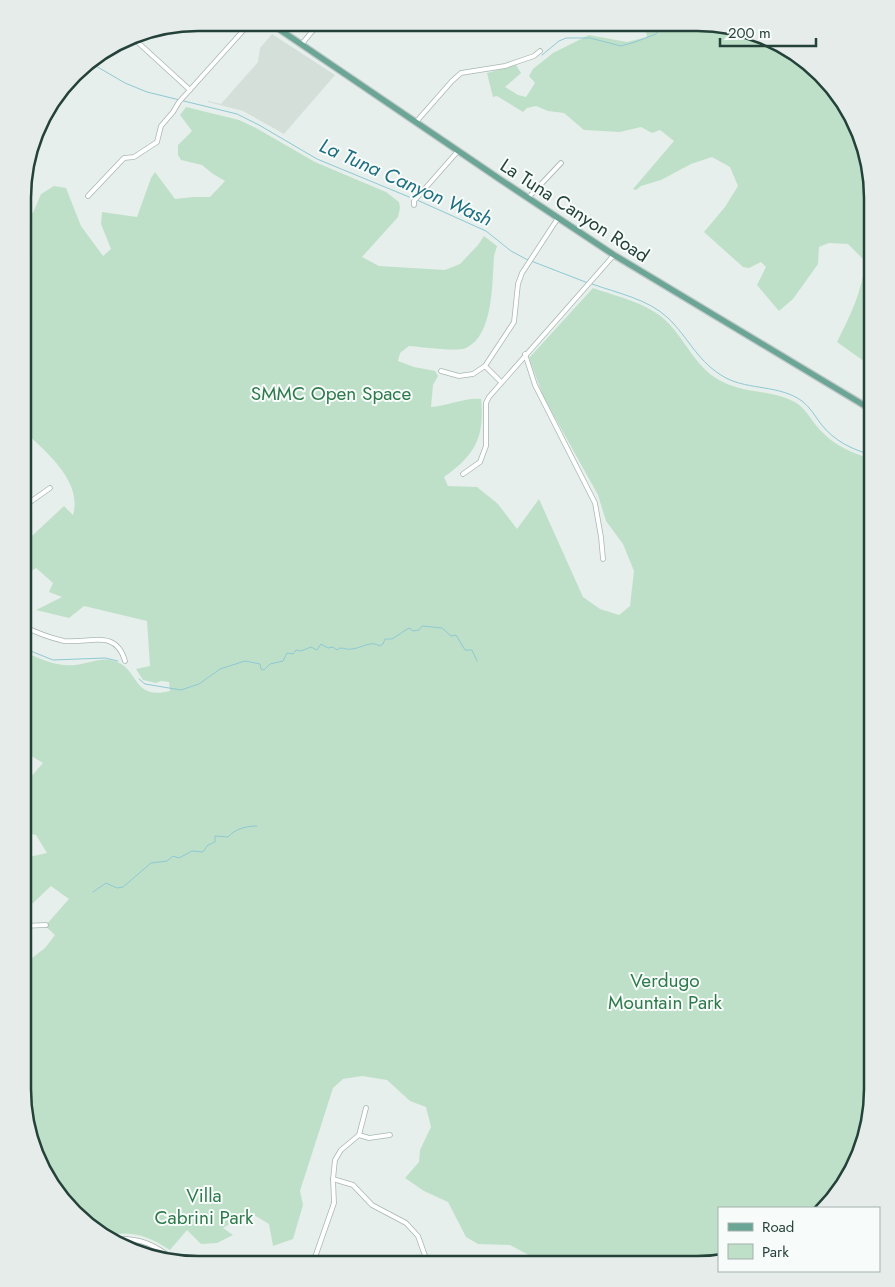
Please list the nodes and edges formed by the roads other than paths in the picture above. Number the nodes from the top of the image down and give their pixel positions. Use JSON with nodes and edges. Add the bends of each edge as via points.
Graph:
{"nodes":[{"id":1,"x":242,"y":32,"type":"edge"},
{"id":2,"x":283,"y":32,"type":"edge"},
{"id":3,"x":311,"y":32,"type":"edge"},
{"id":4,"x":137,"y":43,"type":"edge"},
{"id":5,"x":301,"y":44,"type":"junction"},
{"id":6,"x":540,"y":51,"type":"dead end"},
{"id":7,"x":190,"y":90,"type":"junction"},
{"id":8,"x":416,"y":122,"type":"junction"},
{"id":9,"x":458,"y":151,"type":"junction"},
{"id":10,"x":560,"y":163,"type":"dead end"},
{"id":11,"x":88,"y":196,"type":"dead end"},
{"id":12,"x":528,"y":198,"type":"junction"},
{"id":13,"x":415,"y":201,"type":"dead end"},
{"id":14,"x":558,"y":218,"type":"junction"},
{"id":15,"x":614,"y":255,"type":"junction"},
{"id":16,"x":525,"y":354,"type":"junction"},
{"id":17,"x":485,"y":366,"type":"junction"},
{"id":18,"x":441,"y":371,"type":"dead end"},
{"id":19,"x":501,"y":382,"type":"junction"},
{"id":20,"x":864,"y":405,"type":"edge"},
{"id":21,"x":463,"y":474,"type":"dead end"},
{"id":22,"x":50,"y":488,"type":"dead end"},
{"id":23,"x":31,"y":502,"type":"edge"},
{"id":24,"x":603,"y":559,"type":"dead end"},
{"id":25,"x":31,"y":629,"type":"edge"},
{"id":26,"x":125,"y":660,"type":"dead end"},
{"id":27,"x":46,"y":925,"type":"dead end"},
{"id":28,"x":31,"y":926,"type":"edge"},
{"id":29,"x":366,"y":1108,"type":"dead end"},
{"id":30,"x":359,"y":1135,"type":"junction"},
{"id":31,"x":390,"y":1135,"type":"dead end"},
{"id":32,"x":333,"y":1179,"type":"junction"},
{"id":33,"x":123,"y":1238,"type":"edge"},
{"id":34,"x":158,"y":1251,"type":"edge"},
{"id":35,"x":315,"y":1256,"type":"edge"},
{"id":36,"x":426,"y":1256,"type":"edge"}],
"edges":[{"from":1,"to":7,"type":"street"},
{"from":2,"to":5,"type":"main road","name":"La Tuna Canyon Road"},
{"from":3,"to":5,"type":"street"},
{"from":4,"to":7,"type":"street"},
{"from":5,"to":8,"type":"main road","name":"La Tuna Canyon Road"},
{"from":6,"to":8,"type":"street","via":[[505,66],[461,73]]},
{"from":7,"to":11,"type":"street","via":[[161,126],[156,142],[134,157],[124,158]]},
{"from":8,"to":9,"type":"main road","name":"La Tuna Canyon Road"},
{"from":9,"to":12,"type":"main road","name":"La Tuna Canyon Road"},
{"from":9,"to":13,"type":"street"},
{"from":10,"to":12,"type":"street"},
{"from":12,"to":14,"type":"main road","name":"La Tuna Canyon Road"},
{"from":14,"to":15,"type":"main road","name":"La Tuna Canyon Road"},
{"from":14,"to":17,"type":"street","via":[[520,277],[514,322]]},
{"from":15,"to":16,"type":"street"},
{"from":15,"to":20,"type":"main road","name":"La Tuna Canyon Road"},
{"from":16,"to":19,"type":"street"},
{"from":16,"to":24,"type":"street","via":[[535,385],[596,502]]},
{"from":17,"to":18,"type":"street","via":[[473,374],[459,376]]},
{"from":17,"to":19,"type":"street"},
{"from":19,"to":21,"type":"street","via":[[486,403],[486,446],[480,462]]},
{"from":22,"to":23,"type":"street"},
{"from":25,"to":26,"type":"street","via":[[66,641],[105,640],[118,645]]},
{"from":27,"to":28,"type":"street"},
{"from":29,"to":30,"type":"street"},
{"from":30,"to":31,"type":"street","via":[[369,1138]]},
{"from":30,"to":32,"type":"street","via":[[337,1155]]},
{"from":32,"to":35,"type":"street","via":[[334,1203]]},
{"from":32,"to":36,"type":"street","via":[[353,1185],[372,1205],[406,1223],[418,1236]]},
{"from":33,"to":34,"type":"street","via":[[145,1242]]}]}
